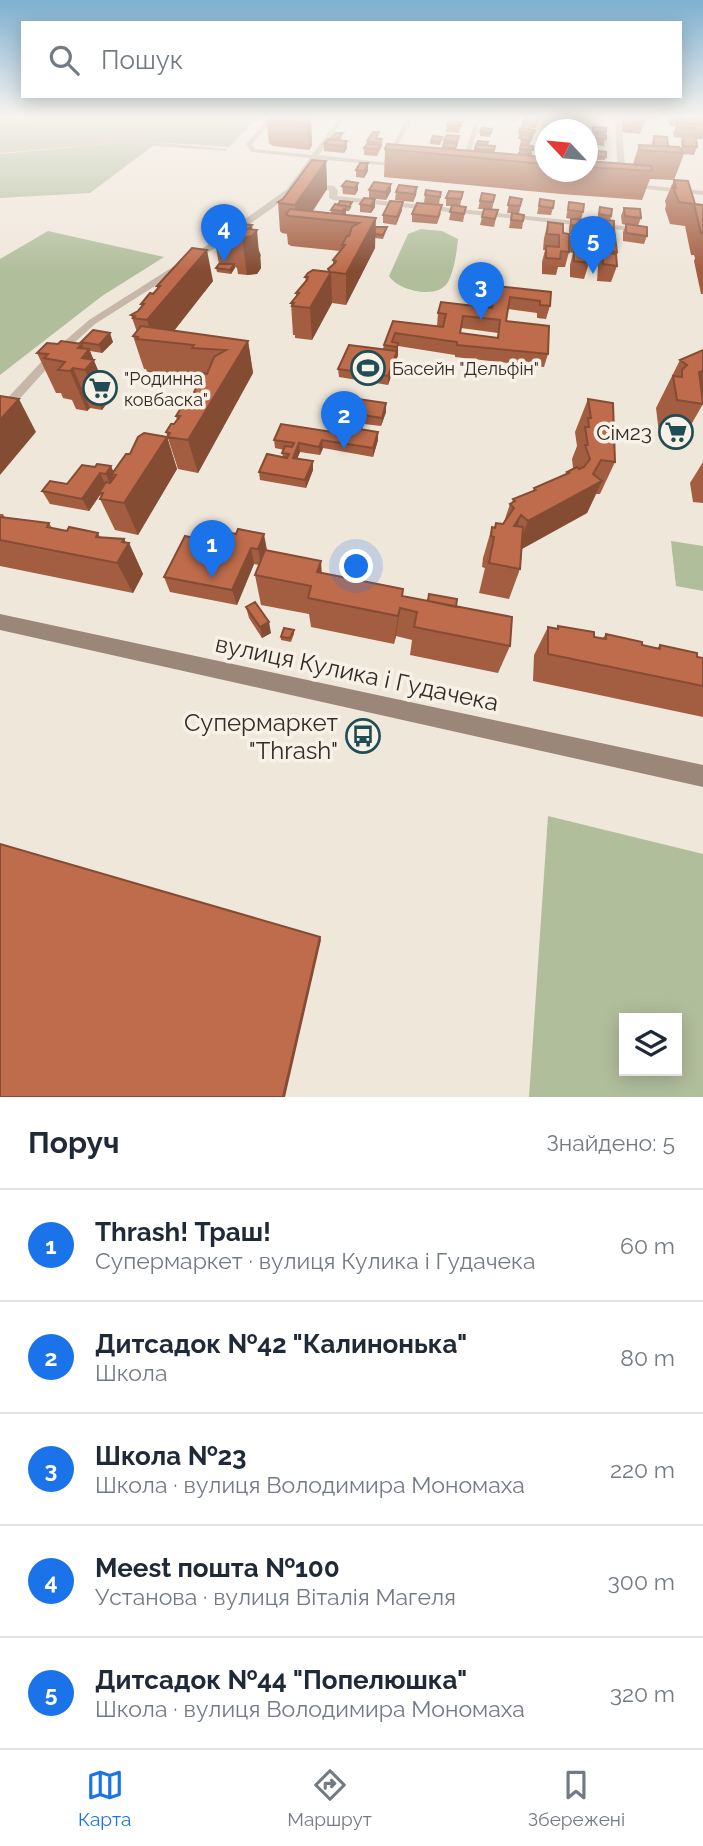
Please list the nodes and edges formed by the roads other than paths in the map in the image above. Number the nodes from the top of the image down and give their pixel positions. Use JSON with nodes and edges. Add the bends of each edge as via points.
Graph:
{"nodes":[{"id":1,"x":307,"y":167,"type":"edge"},
{"id":2,"x":622,"y":167,"type":"edge"},
{"id":3,"x":449,"y":169,"type":"edge"},
{"id":4,"x":462,"y":170,"type":"joint"},
{"id":5,"x":475,"y":171,"type":"edge"},
{"id":6,"x":527,"y":176,"type":"edge"},
{"id":7,"x":535,"y":177,"type":"edge"},
{"id":8,"x":295,"y":183,"type":"junction"},
{"id":9,"x":610,"y":184,"type":"edge"},
{"id":10,"x":623,"y":185,"type":"junction"},
{"id":11,"x":703,"y":193,"type":"edge"},
{"id":12,"x":642,"y":230,"type":"edge"},
{"id":13,"x":0,"y":413,"type":"edge"},
{"id":14,"x":0,"y":622,"type":"edge"},
{"id":15,"x":703,"y":776,"type":"edge"}],
"edges":[{"from":1,"to":8,"type":"street"},
{"from":2,"to":10,"type":"street"},
{"from":3,"to":4,"type":"street"},
{"from":4,"to":5,"type":"street"},
{"from":6,"to":7,"type":"street"},
{"from":8,"to":12,"type":"street","via":[[331,188],[333,198]]},
{"from":8,"to":13,"type":"street","via":[[220,241],[92,322]]},
{"from":9,"to":10,"type":"street"},
{"from":10,"to":11,"type":"street"},
{"from":14,"to":15,"type":"main road","name":"вулиця Кулика і Гудачека"}]}
